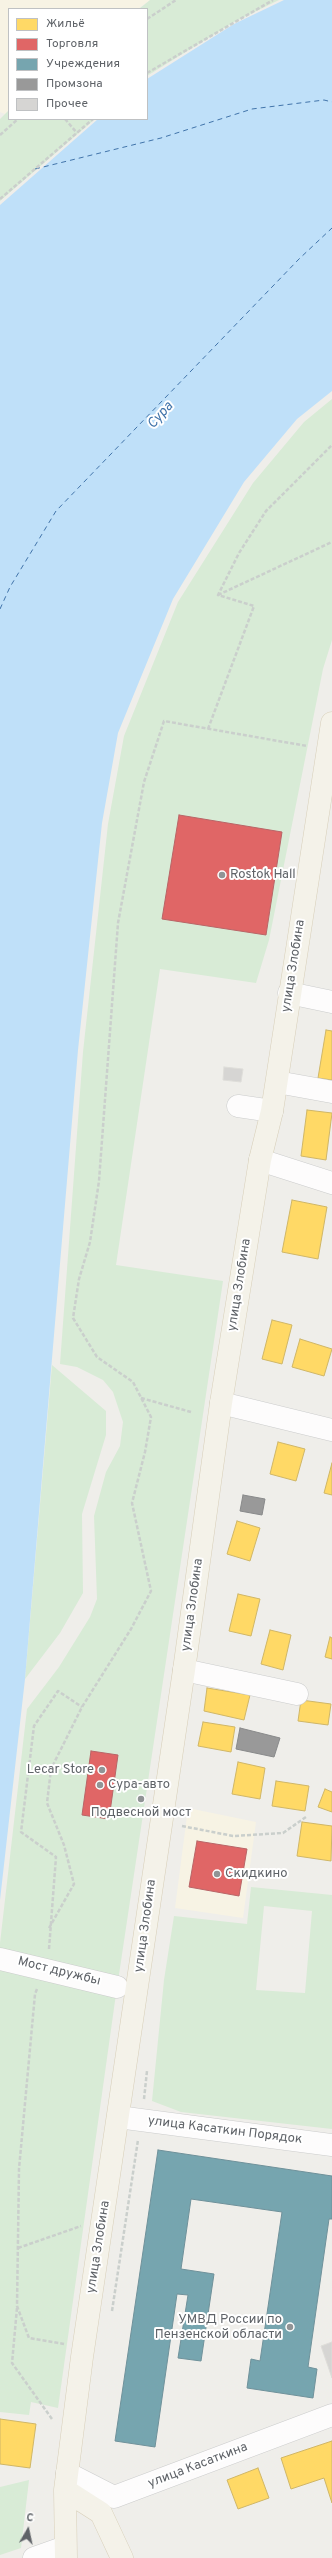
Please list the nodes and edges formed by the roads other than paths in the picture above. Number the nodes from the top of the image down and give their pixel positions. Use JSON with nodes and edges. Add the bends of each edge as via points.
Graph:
{"nodes":[{"id":1,"x":332,"y":723,"type":"edge"},
{"id":2,"x":324,"y":749,"type":"edge"},
{"id":3,"x":289,"y":993,"type":"junction"},
{"id":4,"x":332,"y":1002,"type":"edge"},
{"id":5,"x":276,"y":1082,"type":"junction"},
{"id":6,"x":332,"y":1092,"type":"edge"},
{"id":7,"x":238,"y":1106,"type":"dead end"},
{"id":8,"x":272,"y":1111,"type":"junction"},
{"id":9,"x":260,"y":1160,"type":"junction"},
{"id":10,"x":332,"y":1183,"type":"edge"},
{"id":11,"x":221,"y":1403,"type":"junction"},
{"id":12,"x":332,"y":1430,"type":"edge"},
{"id":13,"x":184,"y":1670,"type":"junction"},
{"id":14,"x":297,"y":1694,"type":"dead end"},
{"id":15,"x":0,"y":1959,"type":"edge"},
{"id":16,"x":117,"y":1987,"type":"dead end"},
{"id":17,"x":118,"y":2117,"type":"junction"},
{"id":18,"x":332,"y":2145,"type":"edge"},
{"id":19,"x":332,"y":2415,"type":"edge"},
{"id":20,"x":66,"y":2481,"type":"junction"},
{"id":21,"x":66,"y":2553,"type":"edge"},
{"id":22,"x":34,"y":2558,"type":"edge"},
{"id":23,"x":122,"y":2558,"type":"edge"}],
"edges":[{"from":1,"to":2,"type":"main road","name":"улица Злобина"},
{"from":2,"to":3,"type":"main road","name":"улица Злобина"},
{"from":3,"to":4,"type":"street"},
{"from":3,"to":5,"type":"main road","name":"улица Злобина"},
{"from":5,"to":6,"type":"street"},
{"from":5,"to":8,"type":"main road","name":"улица Злобина"},
{"from":7,"to":8,"type":"street"},
{"from":8,"to":9,"type":"main road","name":"улица Злобина"},
{"from":9,"to":10,"type":"street"},
{"from":9,"to":11,"type":"main road","name":"улица Злобина"},
{"from":11,"to":12,"type":"street"},
{"from":11,"to":13,"type":"main road","name":"улица Злобина"},
{"from":13,"to":14,"type":"street"},
{"from":13,"to":17,"type":"main road","name":"улица Злобина"},
{"from":15,"to":16,"type":"street","name":"Мост дружбы"},
{"from":17,"to":18,"type":"street","name":"улица Касаткин Порядок"},
{"from":17,"to":20,"type":"main road","name":"улица Злобина"},
{"from":19,"to":20,"type":"street","name":"улица Касаткина","via":[[114,2497]]},
{"from":20,"to":21,"type":"main road","name":"улица Злобина"},
{"from":20,"to":23,"type":"main road","via":[[101,2513]]},
{"from":21,"to":22,"type":"street"}]}
